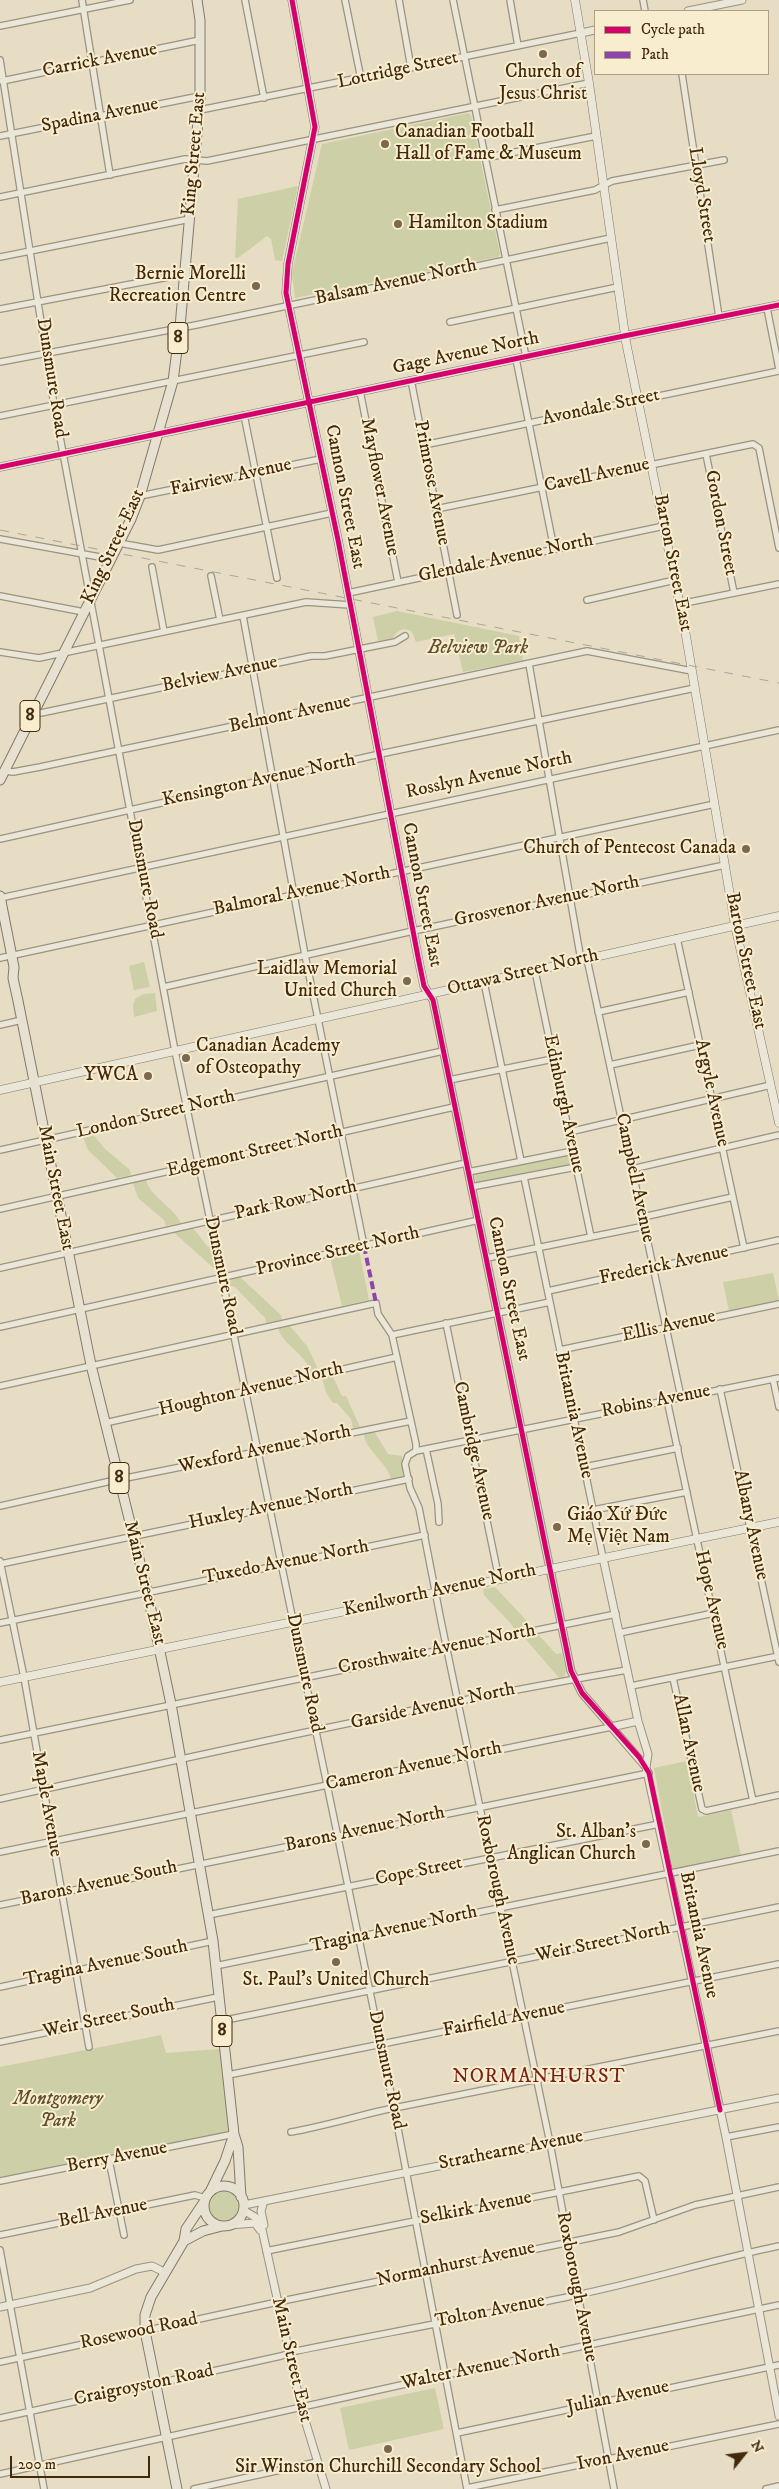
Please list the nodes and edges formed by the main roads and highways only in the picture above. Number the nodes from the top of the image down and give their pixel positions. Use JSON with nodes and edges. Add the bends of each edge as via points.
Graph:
{"nodes":[{"id":1,"x":197,"y":0,"type":"edge"},
{"id":2,"x":292,"y":0,"type":"edge"},
{"id":3,"x":575,"y":0,"type":"edge"},
{"id":4,"x":779,"y":305,"type":"edge"},
{"id":5,"x":625,"y":336,"type":"junction"},
{"id":6,"x":309,"y":402,"type":"junction"},
{"id":7,"x":158,"y":433,"type":"junction"},
{"id":8,"x":0,"y":467,"type":"edge"},
{"id":9,"x":0,"y":780,"type":"edge"},
{"id":10,"x":0,"y":897,"type":"edge"},
{"id":11,"x":779,"y":916,"type":"edge"},
{"id":12,"x":0,"y":924,"type":"edge"},
{"id":13,"x":735,"y":925,"type":"junction"},
{"id":14,"x":6,"y":957,"type":"edge"},
{"id":15,"x":429,"y":994,"type":"junction"},
{"id":16,"x":34,"y":1082,"type":"junction"},
{"id":17,"x":0,"y":1090,"type":"edge"},
{"id":18,"x":779,"y":1124,"type":"edge"},
{"id":19,"x":779,"y":1522,"type":"edge"},
{"id":20,"x":160,"y":1648,"type":"junction"},
{"id":21,"x":0,"y":1682,"type":"edge"},
{"id":22,"x":234,"y":2134,"type":"junction"},
{"id":23,"x":211,"y":2190,"type":"junction"},
{"id":24,"x":204,"y":2200,"type":"junction"},
{"id":25,"x":243,"y":2204,"type":"junction"},
{"id":26,"x":226,"y":2226,"type":"junction"},
{"id":27,"x":184,"y":2241,"type":"junction"},
{"id":28,"x":176,"y":2489,"type":"edge"}],
"edges":[{"from":1,"to":7,"type":"main road","name":"King Street East","number":"8","via":[[200,110],[173,381]]},
{"from":2,"to":6,"type":"main road","name":"Cannon Street East","via":[[315,121],[315,140],[286,282]]},
{"from":3,"to":5,"type":"main road","name":"Barton Street East"},
{"from":4,"to":5,"type":"main road","name":"Gage Avenue North"},
{"from":5,"to":6,"type":"main road","name":"Gage Avenue North"},
{"from":5,"to":13,"type":"main road","name":"Barton Street East","via":[[680,604]]},
{"from":6,"to":7,"type":"main road","name":"Gage Avenue North"},
{"from":6,"to":15,"type":"main road","name":"Cannon Street East","via":[[424,986]]},
{"from":7,"to":8,"type":"main road","name":"Gage Avenue North"},
{"from":7,"to":9,"type":"main road","name":"King Street East","number":"8","via":[[140,496],[120,543]]},
{"from":10,"to":14,"type":"main road","name":"Main Street East","number":"8"},
{"from":11,"to":13,"type":"main road","name":"Ottawa Street North"},
{"from":12,"to":14,"type":"main road","name":"Main Street East","number":"8"},
{"from":13,"to":15,"type":"main road","name":"Ottawa Street North"},
{"from":13,"to":18,"type":"main road","name":"Barton Street East"},
{"from":14,"to":16,"type":"main road","name":"Main Street East","number":"8"},
{"from":15,"to":16,"type":"main road","name":"Ottawa Street North"},
{"from":16,"to":17,"type":"main road","name":"Ottawa Street North"},
{"from":16,"to":20,"type":"main road","name":"Main Street East","number":"8","via":[[91,1365]]},
{"from":19,"to":20,"type":"main road","name":"Kenilworth Avenue North"},
{"from":20,"to":21,"type":"main road","name":"Kenilworth Avenue North"},
{"from":20,"to":22,"type":"main road","name":"Main Street East","number":"8","via":[[213,1941]]},
{"from":22,"to":23,"type":"main road","name":"Main Street East","number":"8"},
{"from":22,"to":25,"type":"main road","name":"Main Street East","number":"8"},
{"from":23,"to":24,"type":"main road"},
{"from":23,"to":25,"type":"main road","via":[[229,2187]]},
{"from":24,"to":26,"type":"main road","via":[[209,2220]]},
{"from":24,"to":27,"type":"main road","via":[[186,2228]]},
{"from":25,"to":26,"type":"main road","via":[[239,2219]]},
{"from":26,"to":27,"type":"main road","via":[[203,2231]]},
{"from":27,"to":28,"type":"main road","via":[[147,2307],[145,2331]]}]}
